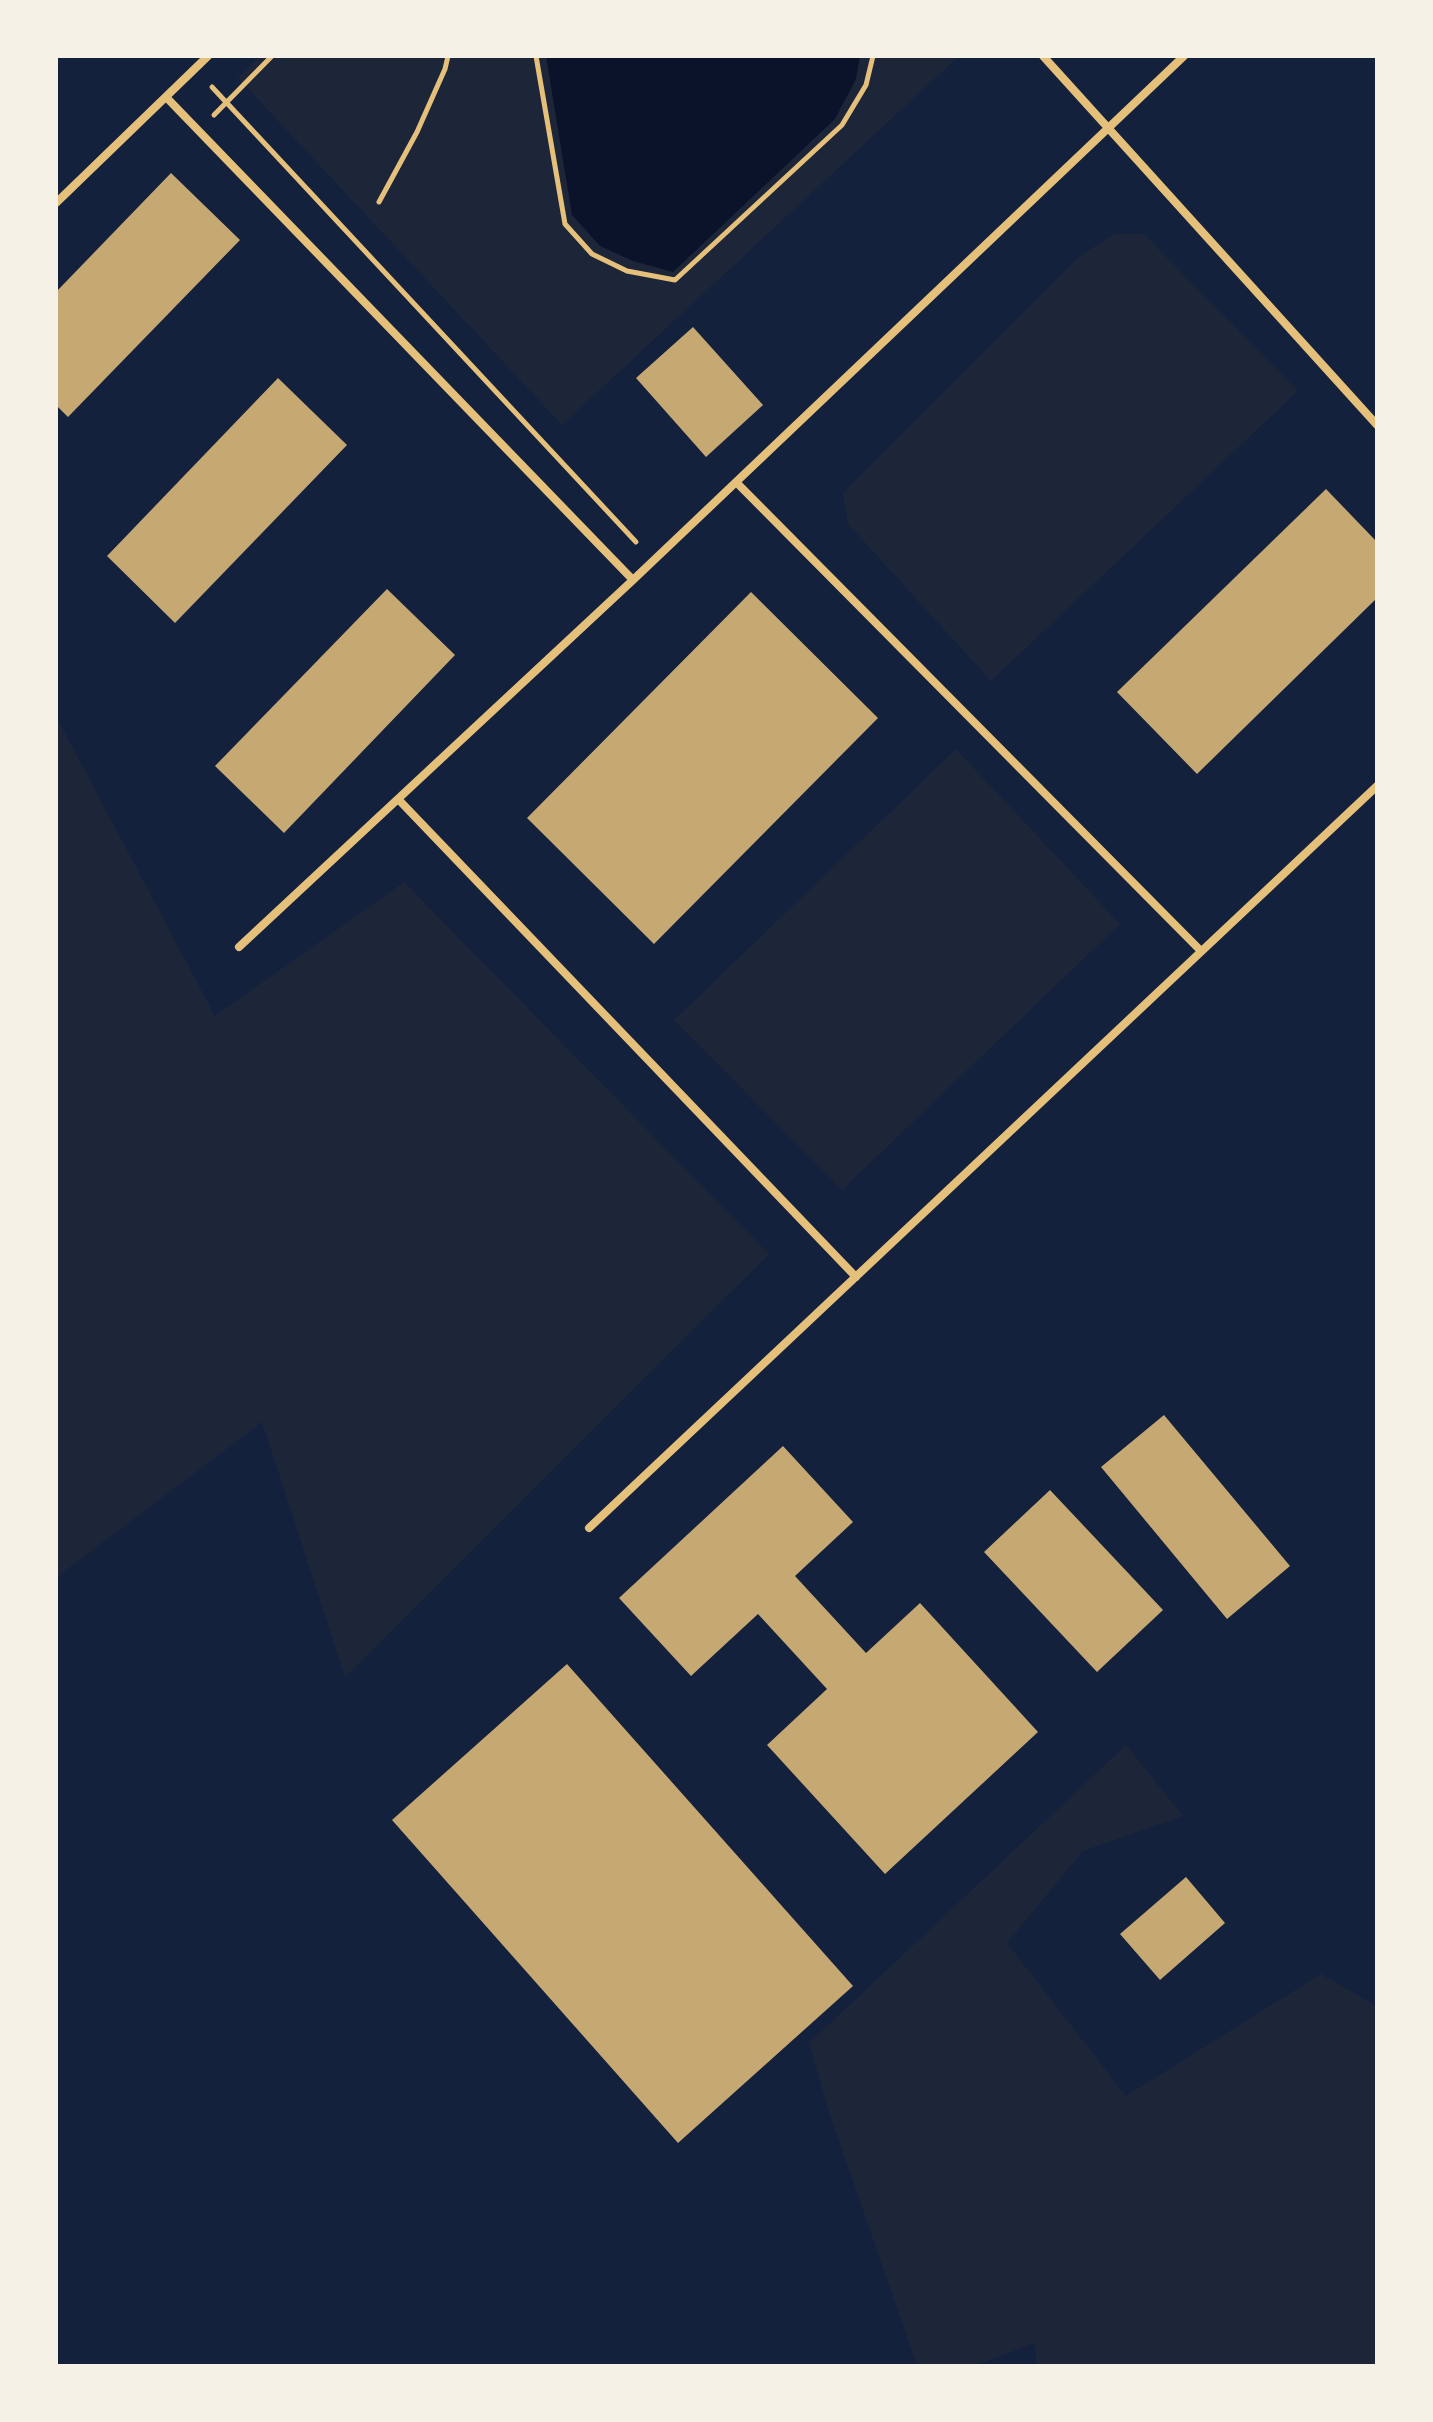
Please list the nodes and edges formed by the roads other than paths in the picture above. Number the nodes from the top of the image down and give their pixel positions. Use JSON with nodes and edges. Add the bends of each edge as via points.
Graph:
{"nodes":[{"id":1,"x":208,"y":56,"type":"edge"},
{"id":2,"x":1043,"y":56,"type":"edge"},
{"id":3,"x":1184,"y":56,"type":"edge"},
{"id":4,"x":166,"y":97,"type":"junction"},
{"id":5,"x":1107,"y":126,"type":"junction"},
{"id":6,"x":56,"y":203,"type":"edge"},
{"id":7,"x":1377,"y":425,"type":"edge"},
{"id":8,"x":736,"y":482,"type":"junction"},
{"id":9,"x":633,"y":580,"type":"junction"},
{"id":10,"x":1377,"y":786,"type":"edge"},
{"id":11,"x":398,"y":799,"type":"junction"},
{"id":12,"x":239,"y":947,"type":"dead end"},
{"id":13,"x":1201,"y":951,"type":"junction"},
{"id":14,"x":856,"y":1277,"type":"junction"},
{"id":15,"x":589,"y":1528,"type":"dead end"}],
"edges":[{"from":1,"to":4,"type":"street"},
{"from":2,"to":5,"type":"street"},
{"from":3,"to":5,"type":"street"},
{"from":4,"to":6,"type":"street"},
{"from":4,"to":9,"type":"street"},
{"from":5,"to":7,"type":"street"},
{"from":5,"to":8,"type":"street"},
{"from":8,"to":9,"type":"street"},
{"from":8,"to":13,"type":"street"},
{"from":9,"to":11,"type":"street"},
{"from":10,"to":13,"type":"street"},
{"from":11,"to":12,"type":"street"},
{"from":11,"to":14,"type":"street"},
{"from":13,"to":14,"type":"street"},
{"from":14,"to":15,"type":"street"}]}
